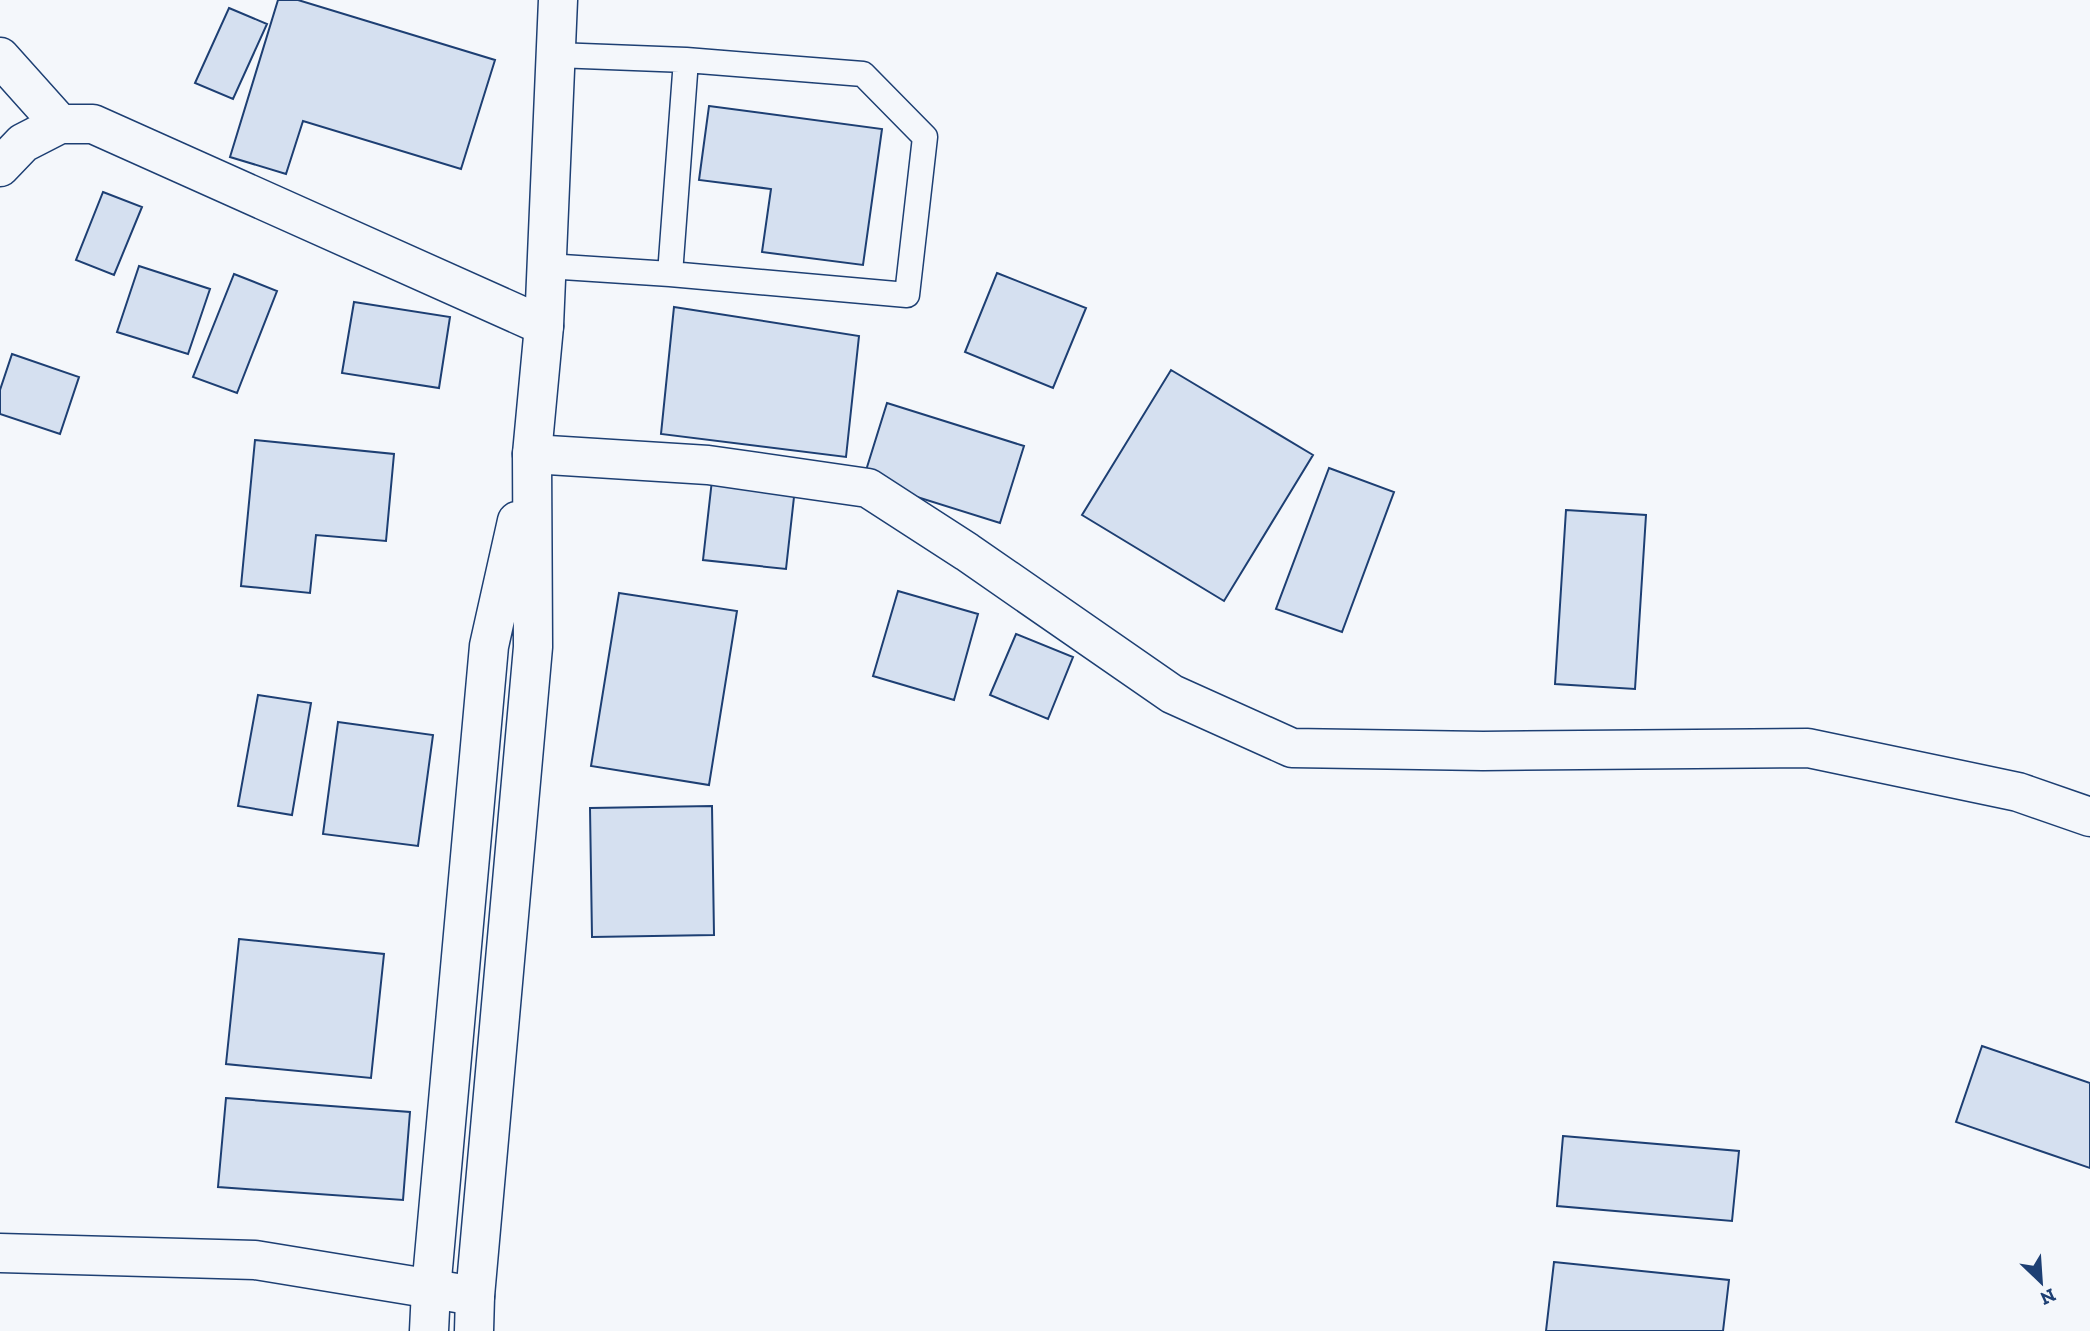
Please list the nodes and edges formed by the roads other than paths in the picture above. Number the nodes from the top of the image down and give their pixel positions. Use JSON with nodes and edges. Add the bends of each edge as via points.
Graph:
{"nodes":[{"id":1,"x":558,"y":0,"type":"edge"},
{"id":2,"x":556,"y":55,"type":"junction"},
{"id":3,"x":0,"y":58,"type":"edge"},
{"id":4,"x":686,"y":60,"type":"junction"},
{"id":5,"x":60,"y":124,"type":"junction"},
{"id":6,"x":0,"y":167,"type":"edge"},
{"id":7,"x":547,"y":266,"type":"junction"},
{"id":8,"x":670,"y":274,"type":"junction"},
{"id":9,"x":544,"y":326,"type":"junction"},
{"id":10,"x":532,"y":454,"type":"junction"},
{"id":11,"x":2090,"y":817,"type":"edge"},
{"id":12,"x":0,"y":1254,"type":"edge"},
{"id":13,"x":431,"y":1290,"type":"junction"},
{"id":14,"x":475,"y":1314,"type":"edge"},
{"id":15,"x":429,"y":1331,"type":"edge"}],
"edges":[{"from":1,"to":2,"type":"main road"},
{"from":2,"to":4,"type":"lane"},
{"from":2,"to":7,"type":"main road"},
{"from":3,"to":5,"type":"main road"},
{"from":4,"to":8,"type":"lane"},
{"from":4,"to":8,"type":"lane","via":[[863,74],[925,137],[907,295]]},
{"from":5,"to":6,"type":"main road","via":[[23,143]]},
{"from":5,"to":9,"type":"main road","via":[[93,124]]},
{"from":7,"to":8,"type":"lane"},
{"from":7,"to":9,"type":"main road"},
{"from":9,"to":10,"type":"main road"},
{"from":10,"to":11,"type":"main road","via":[[708,465],[868,488],[1172,694],[1292,748],[1808,748],[2018,792]]},
{"from":10,"to":13,"type":"main road","via":[[489,646]]},
{"from":10,"to":14,"type":"main road","via":[[533,647]]},
{"from":12,"to":13,"type":"main road","via":[[255,1260]]},
{"from":13,"to":14,"type":"main road"},
{"from":13,"to":15,"type":"main road"}]}
